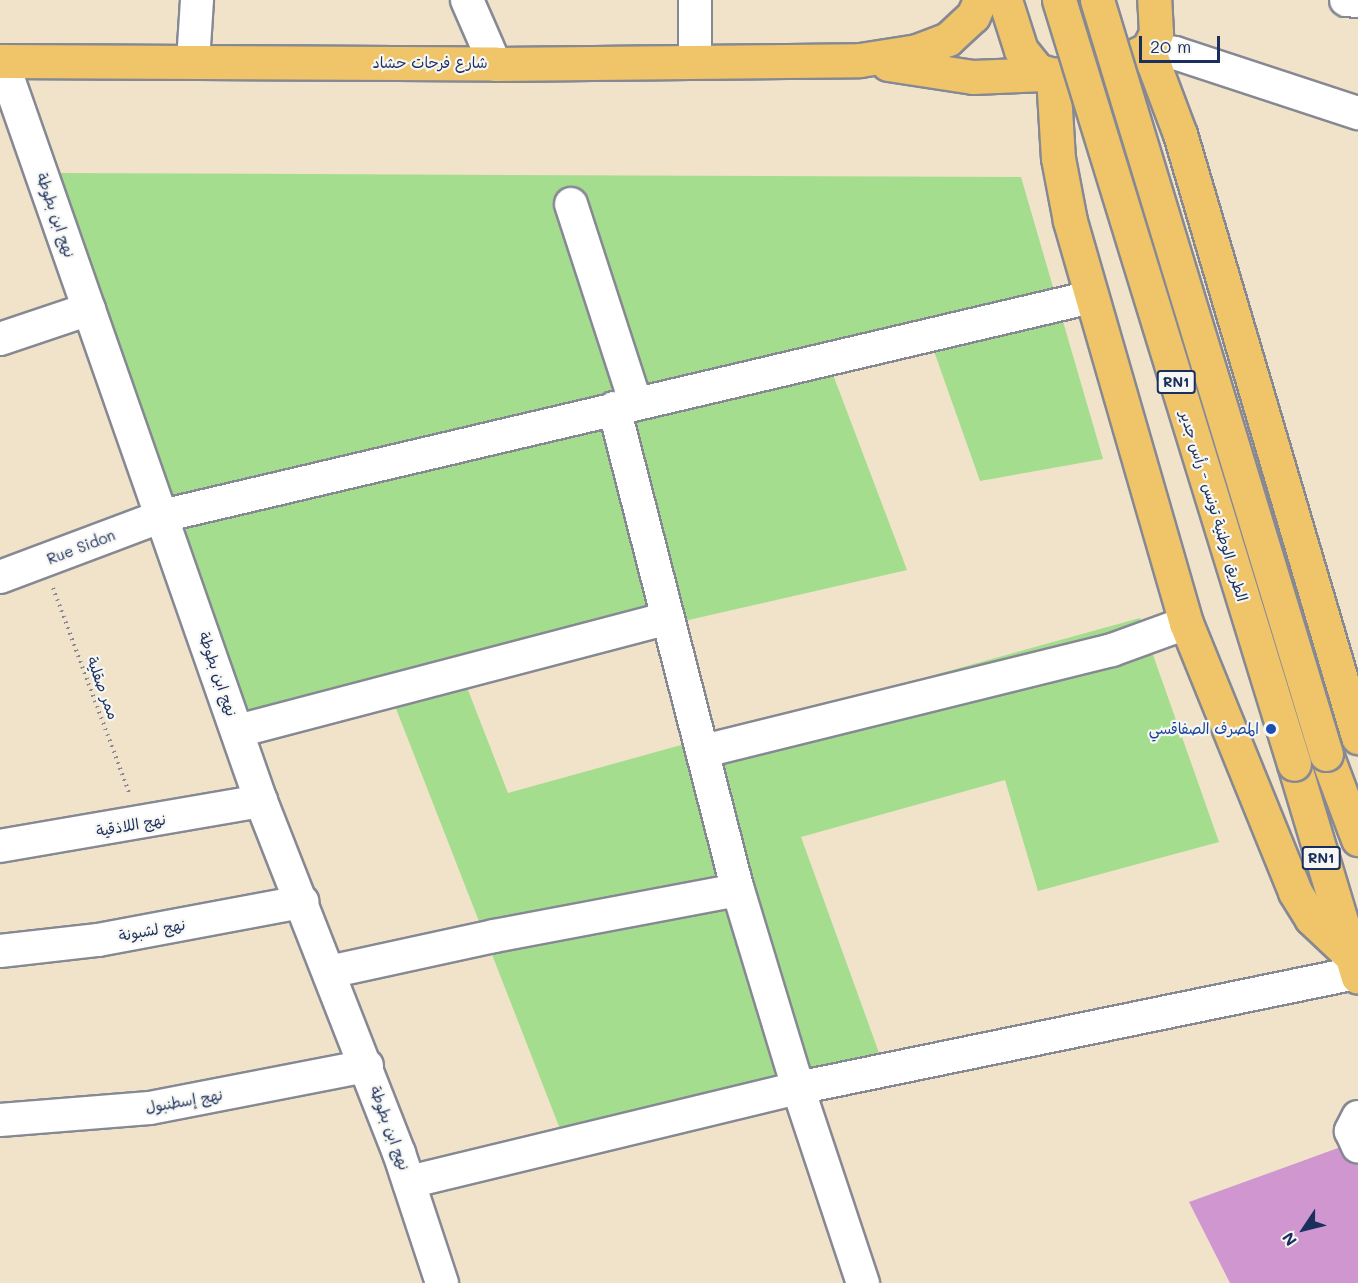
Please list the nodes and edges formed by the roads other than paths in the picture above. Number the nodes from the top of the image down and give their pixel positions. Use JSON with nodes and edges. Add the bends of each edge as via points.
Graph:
{"nodes":[{"id":1,"x":197,"y":0,"type":"edge"},
{"id":2,"x":467,"y":0,"type":"edge"},
{"id":3,"x":695,"y":0,"type":"edge"},
{"id":4,"x":980,"y":0,"type":"edge"},
{"id":5,"x":1005,"y":0,"type":"edge"},
{"id":6,"x":1059,"y":0,"type":"edge"},
{"id":7,"x":1097,"y":0,"type":"edge"},
{"id":8,"x":1154,"y":0,"type":"edge"},
{"id":9,"x":1346,"y":0,"type":"edge"},
{"id":10,"x":1358,"y":2,"type":"edge"},
{"id":11,"x":1148,"y":49,"type":"junction"},
{"id":12,"x":860,"y":60,"type":"junction"},
{"id":13,"x":1,"y":61,"type":"edge"},
{"id":14,"x":192,"y":62,"type":"junction"},
{"id":15,"x":695,"y":62,"type":"junction"},
{"id":16,"x":495,"y":64,"type":"junction"},
{"id":17,"x":1048,"y":75,"type":"junction"},
{"id":18,"x":1358,"y":113,"type":"edge"},
{"id":19,"x":571,"y":204,"type":"dead end"},
{"id":20,"x":1091,"y":297,"type":"junction"},
{"id":21,"x":89,"y":309,"type":"junction"},
{"id":22,"x":0,"y":339,"type":"edge"},
{"id":23,"x":625,"y":406,"type":"junction"},
{"id":24,"x":162,"y":516,"type":"junction"},
{"id":25,"x":0,"y":577,"type":"edge"},
{"id":26,"x":666,"y":619,"type":"junction"},
{"id":27,"x":1186,"y":623,"type":"junction"},
{"id":28,"x":238,"y":731,"type":"junction"},
{"id":29,"x":1358,"y":737,"type":"edge"},
{"id":30,"x":704,"y":751,"type":"junction"},
{"id":31,"x":261,"y":801,"type":"junction"},
{"id":32,"x":1358,"y":839,"type":"edge"},
{"id":33,"x":0,"y":846,"type":"edge"},
{"id":34,"x":738,"y":890,"type":"junction"},
{"id":35,"x":302,"y":902,"type":"junction"},
{"id":36,"x":0,"y":951,"type":"edge"},
{"id":37,"x":1354,"y":967,"type":"edge"},
{"id":38,"x":329,"y":972,"type":"junction"},
{"id":39,"x":367,"y":1066,"type":"junction"},
{"id":40,"x":798,"y":1088,"type":"junction"},
{"id":41,"x":1358,"y":1117,"type":"edge"},
{"id":42,"x":0,"y":1120,"type":"edge"},
{"id":43,"x":1358,"y":1148,"type":"edge"},
{"id":44,"x":409,"y":1182,"type":"junction"},
{"id":45,"x":442,"y":1283,"type":"edge"},
{"id":46,"x":863,"y":1283,"type":"edge"}],
"edges":[{"from":1,"to":14,"type":"street"},
{"from":2,"to":16,"type":"street"},
{"from":3,"to":15,"type":"street"},
{"from":4,"to":12,"type":"main road","via":[[960,30],[942,43]]},
{"from":5,"to":17,"type":"main road","via":[[1021,50]]},
{"from":6,"to":37,"type":"main road","name":"الطريق الوطنية تونس - رأس جدير","number":"RN1","bridge":true},
{"from":7,"to":32,"type":"main road","number":"RN1","bridge":true,"via":[[1326,754]]},
{"from":8,"to":11,"type":"main road","via":[[1156,33]]},
{"from":9,"to":10,"type":"street"},
{"from":11,"to":17,"type":"main road","via":[[1121,65]]},
{"from":11,"to":18,"type":"street","via":[[1184,55]]},
{"from":11,"to":29,"type":"main road","via":[[1180,134]]},
{"from":12,"to":15,"type":"main road","name":"شارع فرحات حشاد"},
{"from":12,"to":17,"type":"main road","via":[[973,77]]},
{"from":13,"to":14,"type":"main road","name":"شارع فرحات حشاد"},
{"from":13,"to":21,"type":"street","name":"نهج ابن بطوطة"},
{"from":14,"to":16,"type":"main road","name":"شارع فرحات حشاد"},
{"from":15,"to":16,"type":"main road","name":"شارع فرحات حشاد"},
{"from":17,"to":20,"type":"main road","via":[[1059,158]]},
{"from":19,"to":23,"type":"street"},
{"from":20,"to":23,"type":"street","name":"Rue Sidon"},
{"from":20,"to":27,"type":"main road"},
{"from":21,"to":22,"type":"street"},
{"from":21,"to":24,"type":"street","name":"نهج ابن بطوطة"},
{"from":23,"to":24,"type":"street","name":"Rue Sidon"},
{"from":23,"to":26,"type":"street"},
{"from":24,"to":25,"type":"street","name":"Rue Sidon"},
{"from":24,"to":28,"type":"street","name":"نهج ابن بطوطة"},
{"from":26,"to":28,"type":"street"},
{"from":26,"to":30,"type":"street"},
{"from":27,"to":30,"type":"street","via":[[1112,650]]},
{"from":27,"to":37,"type":"main road","via":[[1295,892],[1311,918]]},
{"from":28,"to":31,"type":"street","name":"نهج ابن بطوطة"},
{"from":30,"to":34,"type":"street"},
{"from":31,"to":33,"type":"street","name":"نهج اللاذقية"},
{"from":31,"to":35,"type":"street","name":"نهج ابن بطوطة"},
{"from":34,"to":38,"type":"street"},
{"from":34,"to":40,"type":"street"},
{"from":35,"to":36,"type":"street","name":"نهج لشبونة","via":[[98,940]]},
{"from":35,"to":38,"type":"street","name":"نهج ابن بطوطة"},
{"from":37,"to":40,"type":"street"},
{"from":38,"to":39,"type":"street","name":"نهج ابن بطوطة"},
{"from":39,"to":42,"type":"street","name":"نهج إسطنبول","via":[[150,1108]]},
{"from":39,"to":44,"type":"street","name":"نهج ابن بطوطة"},
{"from":40,"to":44,"type":"street"},
{"from":40,"to":46,"type":"street"},
{"from":41,"to":43,"type":"street","via":[[1351,1131]]},
{"from":44,"to":45,"type":"street","name":"نهج ابن بطوطة"}]}
